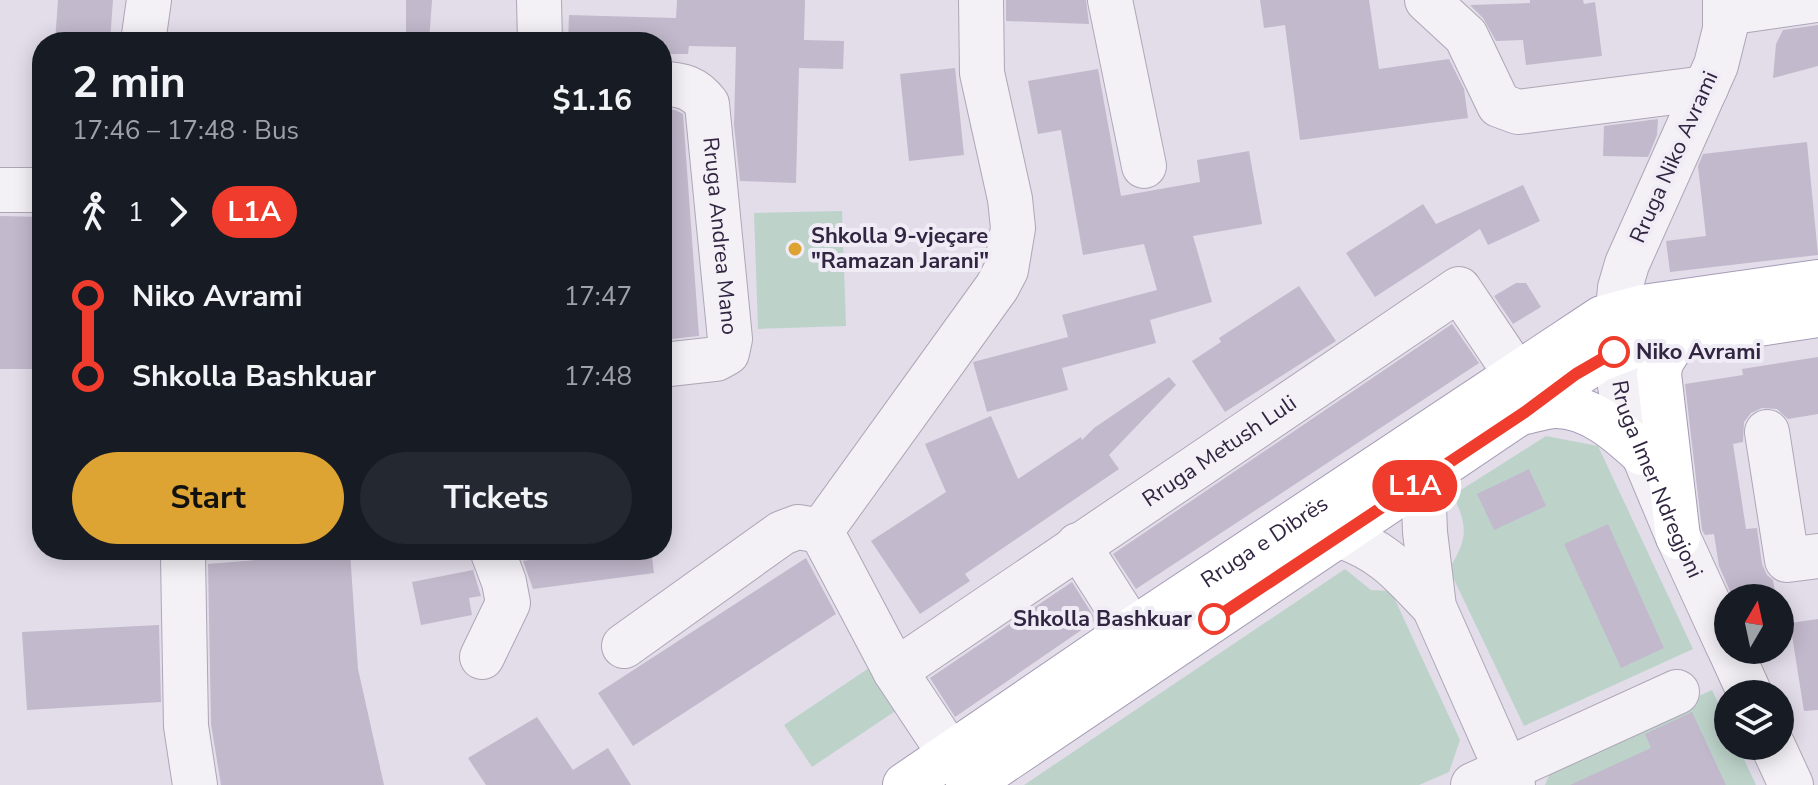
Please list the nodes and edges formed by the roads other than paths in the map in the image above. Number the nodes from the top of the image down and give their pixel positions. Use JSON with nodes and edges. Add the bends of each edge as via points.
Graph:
{"nodes":[{"id":1,"x":149,"y":0,"type":"edge"},
{"id":2,"x":539,"y":0,"type":"edge"},
{"id":3,"x":981,"y":0,"type":"edge"},
{"id":4,"x":1110,"y":0,"type":"edge"},
{"id":5,"x":1427,"y":0,"type":"edge"},
{"id":6,"x":1816,"y":0,"type":"edge"},
{"id":7,"x":1726,"y":7,"type":"edge"},
{"id":8,"x":144,"y":32,"type":"edge"},
{"id":9,"x":540,"y":32,"type":"edge"},
{"id":10,"x":672,"y":85,"type":"edge"},
{"id":11,"x":1706,"y":88,"type":"junction"},
{"id":12,"x":1144,"y":166,"type":"dead end"},
{"id":13,"x":0,"y":190,"type":"edge"},
{"id":14,"x":32,"y":190,"type":"edge"},
{"id":15,"x":1818,"y":282,"type":"edge"},
{"id":16,"x":1818,"y":315,"type":"edge"},
{"id":17,"x":1616,"y":332,"type":"junction"},
{"id":18,"x":1678,"y":336,"type":"junction"},
{"id":19,"x":672,"y":364,"type":"edge"},
{"id":20,"x":1520,"y":393,"type":"junction"},
{"id":21,"x":1767,"y":432,"type":"dead end"},
{"id":22,"x":1642,"y":453,"type":"junction"},
{"id":23,"x":1423,"y":480,"type":"junction"},
{"id":24,"x":821,"y":531,"type":"junction"},
{"id":25,"x":1340,"y":536,"type":"junction"},
{"id":26,"x":1678,"y":537,"type":"junction"},
{"id":27,"x":1078,"y":545,"type":"junction"},
{"id":28,"x":1803,"y":558,"type":"edge"},
{"id":29,"x":183,"y":560,"type":"edge"},
{"id":30,"x":496,"y":560,"type":"edge"},
{"id":31,"x":1434,"y":607,"type":"junction"},
{"id":32,"x":1714,"y":615,"type":"edge"},
{"id":33,"x":1132,"y":630,"type":"junction"},
{"id":34,"x":624,"y":646,"type":"dead end"},
{"id":35,"x":482,"y":657,"type":"dead end"},
{"id":36,"x":895,"y":671,"type":"junction"},
{"id":37,"x":1677,"y":692,"type":"dead end"},
{"id":38,"x":1779,"y":760,"type":"edge"},
{"id":39,"x":959,"y":770,"type":"edge"},
{"id":40,"x":1498,"y":780,"type":"edge"},
{"id":41,"x":195,"y":785,"type":"edge"},
{"id":42,"x":905,"y":785,"type":"edge"},
{"id":43,"x":1791,"y":785,"type":"edge"}],
"edges":[{"from":1,"to":8,"type":"street"},
{"from":2,"to":9,"type":"street"},
{"from":3,"to":24,"type":"street","via":[[982,73],[1013,228],[1006,270]]},
{"from":4,"to":12,"type":"street"},
{"from":5,"to":11,"type":"street","via":[[1466,36],[1499,105],[1518,112]]},
{"from":6,"to":7,"type":"street"},
{"from":7,"to":11,"type":"street","name":"Rruga Niko Avrami","via":[[1722,45]]},
{"from":10,"to":19,"type":"street","name":"Rruga Andrea Mano","via":[[697,91],[707,104],[730,339],[727,353],[716,359]]},
{"from":11,"to":17,"type":"street","name":"Rruga Niko Avrami","via":[[1627,264]]},
{"from":13,"to":14,"type":"street"},
{"from":15,"to":17,"type":"main road","name":"Rruga e Dibrës"},
{"from":16,"to":18,"type":"main road","name":"Rruga e Dibrës"},
{"from":17,"to":18,"type":"main road","name":"Rruga e Dibrës","via":[[1646,341]]},
{"from":17,"to":20,"type":"main road","name":"Rruga e Dibrës","via":[[1576,374]]},
{"from":17,"to":22,"type":"street","name":"Rruga Imer Ndregjoni","via":[[1624,408]]},
{"from":18,"to":26,"type":"main road","via":[[1659,374]]},
{"from":20,"to":22,"type":"main road","via":[[1583,412],[1615,429]]},
{"from":20,"to":23,"type":"main road","name":"Rruga e Dibrës"},
{"from":20,"to":27,"type":"street","name":"Rruga Metush Luli","via":[[1459,289]]},
{"from":20,"to":33,"type":"main road","name":"Rruga e Dibrës"},
{"from":21,"to":28,"type":"street"},
{"from":22,"to":26,"type":"street","name":"Rruga Imer Ndregjoni"},
{"from":23,"to":25,"type":"main road","name":"Rruga e Dibrës"},
{"from":23,"to":31,"type":"street"},
{"from":24,"to":34,"type":"street","via":[[798,527],[782,533]]},
{"from":24,"to":36,"type":"street"},
{"from":25,"to":31,"type":"street","via":[[1384,556]]},
{"from":25,"to":39,"type":"main road","name":"Rruga e Dibrës"},
{"from":26,"to":32,"type":"street","name":"Rruga Imer Ndregjoni"},
{"from":27,"to":33,"type":"street"},
{"from":27,"to":36,"type":"street","name":"Rruga Metush Luli"},
{"from":29,"to":41,"type":"street","via":[[186,726]]},
{"from":30,"to":35,"type":"street","via":[[508,603]]},
{"from":31,"to":40,"type":"street"},
{"from":33,"to":39,"type":"main road","name":"Rruga e Dibrës"},
{"from":36,"to":39,"type":"street"},
{"from":37,"to":40,"type":"street"},
{"from":38,"to":43,"type":"street"},
{"from":39,"to":42,"type":"main road","name":"Rruga e Dibrës"}]}
